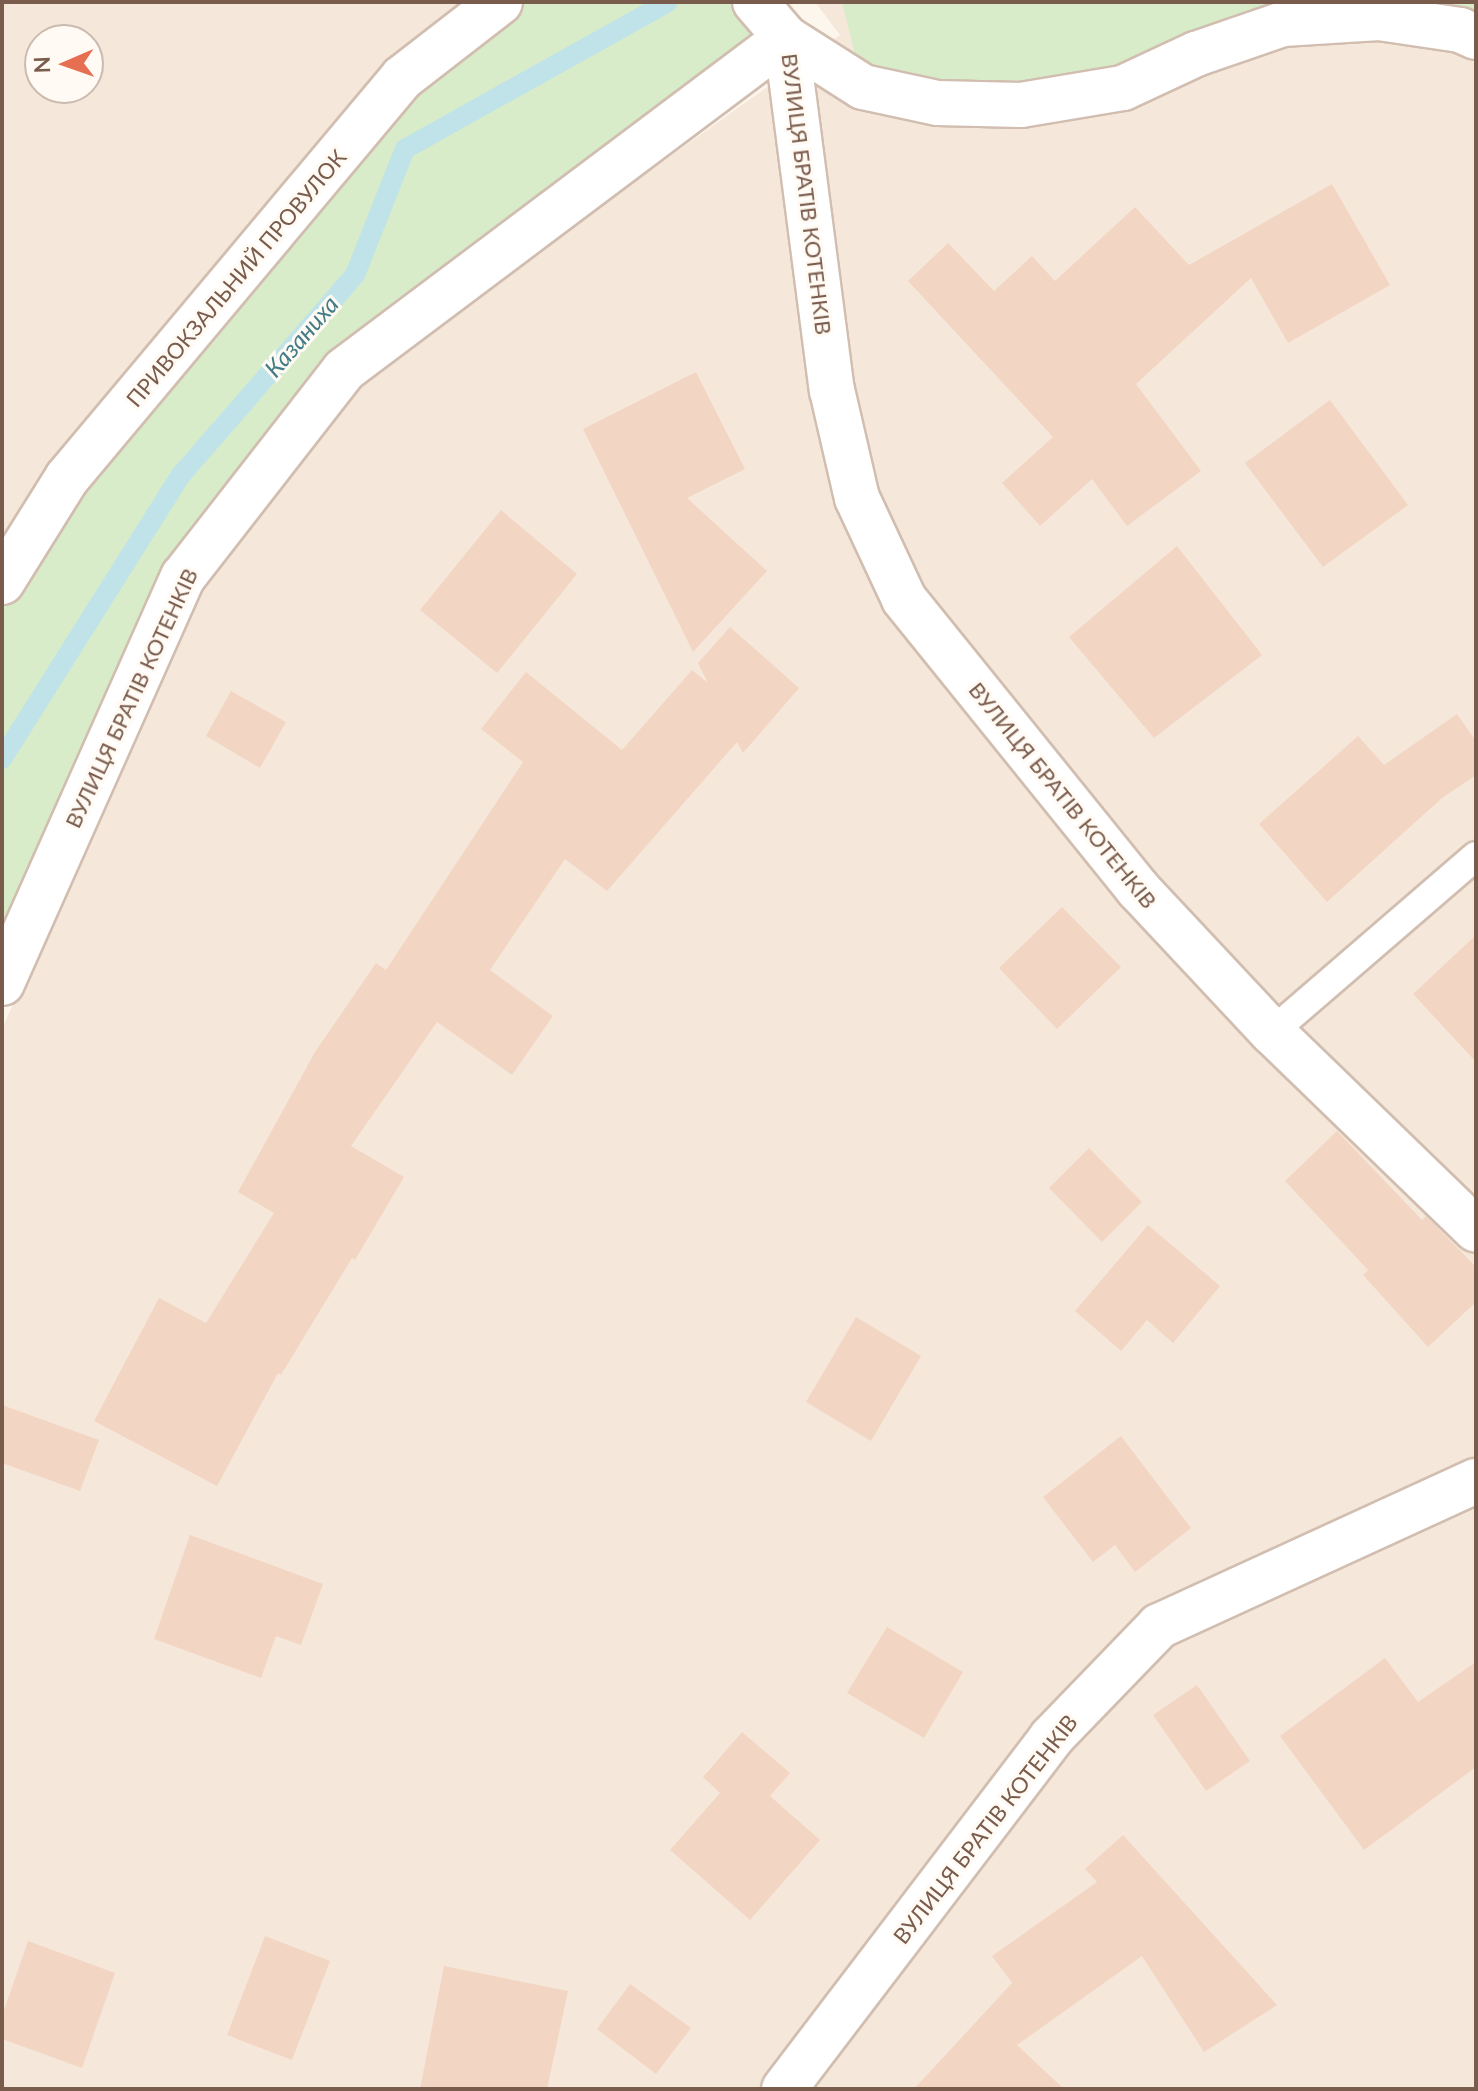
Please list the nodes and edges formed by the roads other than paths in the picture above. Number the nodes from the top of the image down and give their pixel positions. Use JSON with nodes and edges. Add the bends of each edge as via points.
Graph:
{"nodes":[{"id":1,"x":500,"y":2,"type":"edge"},
{"id":2,"x":755,"y":2,"type":"edge"},
{"id":3,"x":1476,"y":37,"type":"edge"},
{"id":4,"x":786,"y":38,"type":"junction"},
{"id":5,"x":2,"y":582,"type":"edge"},
{"id":6,"x":1476,"y":856,"type":"edge"},
{"id":7,"x":2,"y":983,"type":"edge"},
{"id":8,"x":1272,"y":1032,"type":"junction"},
{"id":9,"x":1476,"y":1230,"type":"edge"},
{"id":10,"x":1476,"y":1481,"type":"edge"},
{"id":11,"x":784,"y":2089,"type":"edge"}],
"edges":[{"from":1,"to":5,"type":"street","name":"ПРИВОКЗАЛЬНИЙ ПРОВУЛОК","via":[[402,78],[67,478]]},
{"from":2,"to":4,"type":"street"},
{"from":3,"to":4,"type":"street","via":[[1379,18],[1283,24],[1196,54],[1123,88],[1021,105],[937,103],[863,87]]},
{"from":4,"to":7,"type":"street","name":"ВУЛИЦЯ БРАТІВ КОТЕНКІВ","via":[[344,370],[183,577]]},
{"from":4,"to":8,"type":"street","name":"ВУЛИЦЯ БРАТІВ КОТЕНКІВ","via":[[832,390],[857,498],[904,599],[1138,889]]},
{"from":6,"to":8,"type":"lane"},
{"from":8,"to":9,"type":"street","name":"ВУЛИЦЯ БРАТІВ КОТЕНКІВ"},
{"from":10,"to":11,"type":"street","name":"ВУЛИЦЯ БРАТІВ КОТЕНКІВ","via":[[1159,1626],[1051,1738]]}]}
